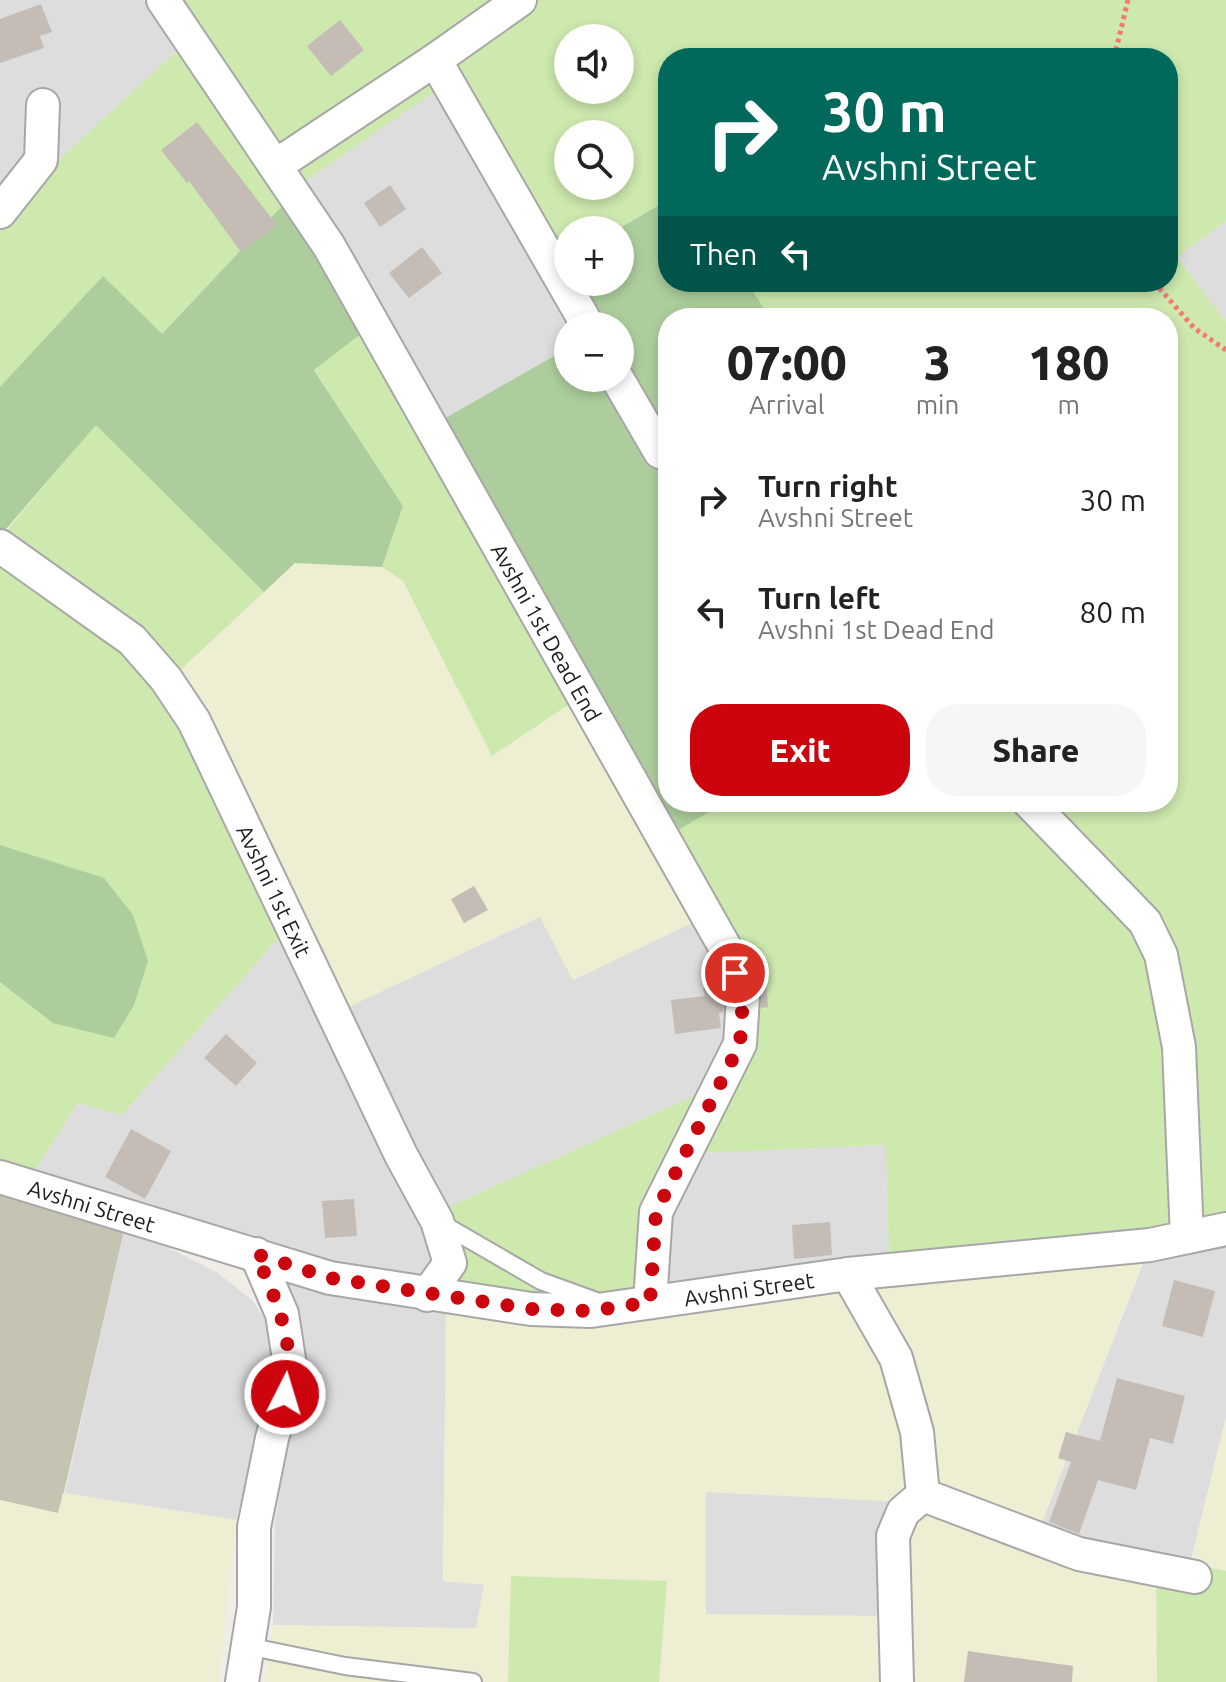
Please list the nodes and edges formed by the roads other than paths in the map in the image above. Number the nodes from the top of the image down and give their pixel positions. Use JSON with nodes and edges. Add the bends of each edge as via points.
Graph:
{"nodes":[{"id":1,"x":163,"y":0,"type":"edge"},
{"id":2,"x":520,"y":0,"type":"edge"},
{"id":3,"x":435,"y":60,"type":"junction"},
{"id":4,"x":43,"y":105,"type":"dead end"},
{"id":5,"x":275,"y":166,"type":"junction"},
{"id":6,"x":0,"y":212,"type":"edge"},
{"id":7,"x":580,"y":312,"type":"edge"},
{"id":8,"x":625,"y":392,"type":"edge"},
{"id":9,"x":658,"y":449,"type":"edge"},
{"id":10,"x":0,"y":546,"type":"edge"},
{"id":11,"x":1039,"y":812,"type":"edge"},
{"id":12,"x":0,"y":1177,"type":"edge"},
{"id":13,"x":437,"y":1221,"type":"junction"},
{"id":14,"x":1226,"y":1229,"type":"edge"},
{"id":15,"x":1187,"y":1237,"type":"junction"},
{"id":16,"x":256,"y":1254,"type":"junction"},
{"id":17,"x":848,"y":1274,"type":"junction"},
{"id":18,"x":427,"y":1295,"type":"junction"},
{"id":19,"x":650,"y":1302,"type":"junction"},
{"id":20,"x":613,"y":1308,"type":"junction"},
{"id":21,"x":923,"y":1495,"type":"junction"},
{"id":22,"x":1195,"y":1577,"type":"dead end"},
{"id":23,"x":247,"y":1646,"type":"junction"},
{"id":24,"x":242,"y":1682,"type":"edge"},
{"id":25,"x":473,"y":1682,"type":"edge"},
{"id":26,"x":897,"y":1682,"type":"edge"}],
"edges":[{"from":1,"to":5,"type":"street","name":"Avshni 1st Dead End"},
{"from":2,"to":3,"type":"street"},
{"from":3,"to":5,"type":"street"},
{"from":3,"to":7,"type":"street"},
{"from":4,"to":6,"type":"street","via":[[41,160]]},
{"from":5,"to":19,"type":"street","name":"Avshni 1st Dead End","via":[[329,246],[726,949],[743,997],[740,1044],[656,1212]]},
{"from":8,"to":9,"type":"street"},
{"from":10,"to":13,"type":"street","name":"Avshni 1st Exit","via":[[132,640],[194,721]]},
{"from":11,"to":15,"type":"street","via":[[1145,922],[1161,955],[1179,1047]]},
{"from":12,"to":16,"type":"street","name":"Avshni Street"},
{"from":13,"to":18,"type":"street","name":"Avshni 1st Exit","via":[[450,1263]]},
{"from":13,"to":20,"type":"lane","via":[[541,1281]]},
{"from":14,"to":15,"type":"street","name":"Avshni Street"},
{"from":15,"to":17,"type":"street","name":"Avshni Street"},
{"from":16,"to":18,"type":"street","name":"Avshni Street","via":[[330,1278]]},
{"from":16,"to":23,"type":"street","via":[[282,1314],[291,1372],[254,1527],[254,1607]]},
{"from":17,"to":19,"type":"street","name":"Avshni Street"},
{"from":17,"to":21,"type":"street","via":[[896,1358],[917,1432]]},
{"from":18,"to":20,"type":"street","name":"Avshni Street","via":[[531,1309]]},
{"from":19,"to":20,"type":"street","name":"Avshni Street"},
{"from":21,"to":22,"type":"street","via":[[1079,1554]]},
{"from":21,"to":26,"type":"street","via":[[903,1512],[893,1536]]},
{"from":23,"to":24,"type":"street"},
{"from":23,"to":25,"type":"lane","via":[[345,1666]]}]}
